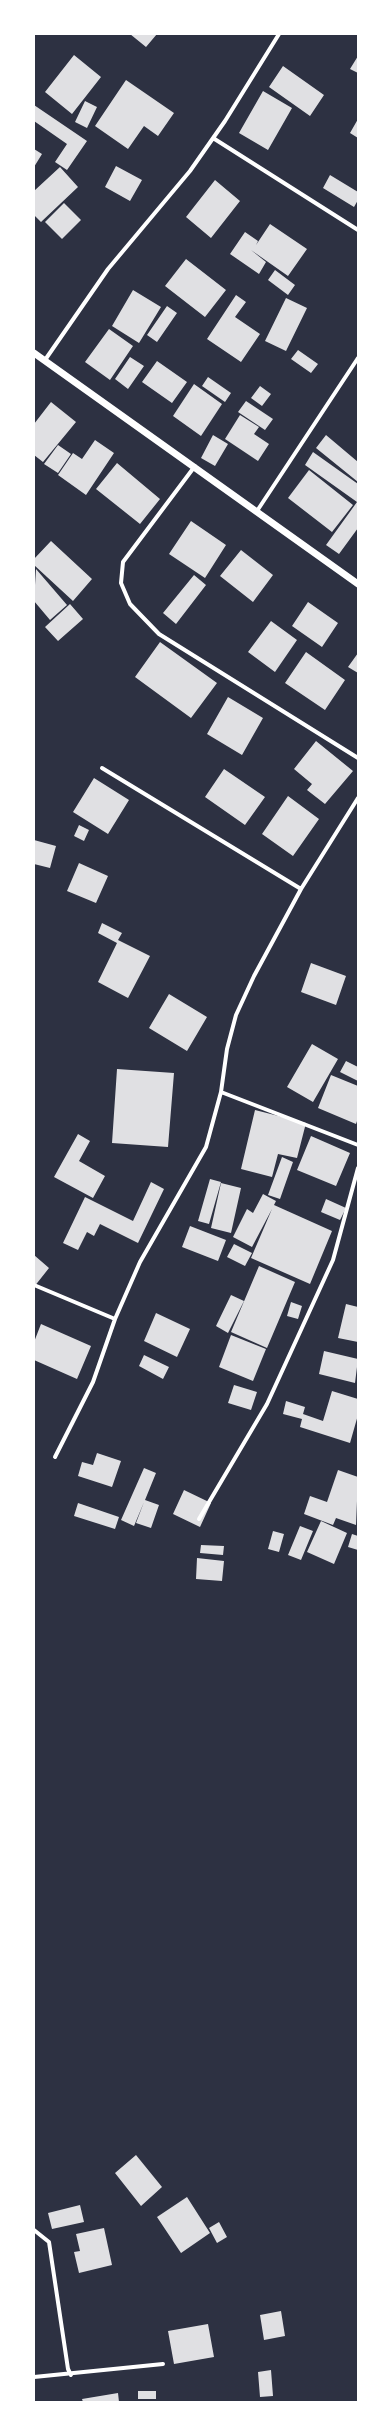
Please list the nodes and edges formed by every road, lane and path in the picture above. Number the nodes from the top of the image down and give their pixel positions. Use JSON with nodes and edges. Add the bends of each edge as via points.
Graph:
{"nodes":[{"id":1,"x":279,"y":34,"type":"edge"},
{"id":2,"x":213,"y":138,"type":"junction"},
{"id":3,"x":358,"y":230,"type":"edge"},
{"id":4,"x":34,"y":353,"type":"edge"},
{"id":5,"x":358,"y":358,"type":"edge"},
{"id":6,"x":45,"y":360,"type":"junction"},
{"id":7,"x":195,"y":466,"type":"junction"},
{"id":8,"x":257,"y":511,"type":"junction"},
{"id":9,"x":358,"y":584,"type":"edge"},
{"id":10,"x":358,"y":758,"type":"edge"},
{"id":11,"x":102,"y":768,"type":"dead end"},
{"id":12,"x":358,"y":798,"type":"edge"},
{"id":13,"x":302,"y":890,"type":"junction"},
{"id":14,"x":222,"y":1092,"type":"junction"},
{"id":15,"x":358,"y":1145,"type":"edge"},
{"id":16,"x":358,"y":1168,"type":"edge"},
{"id":17,"x":34,"y":1285,"type":"edge"},
{"id":18,"x":115,"y":1319,"type":"junction"},
{"id":19,"x":55,"y":1457,"type":"dead end"},
{"id":20,"x":199,"y":1518,"type":"dead end"},
{"id":21,"x":34,"y":2230,"type":"edge"},
{"id":22,"x":163,"y":2364,"type":"dead end"},
{"id":23,"x":71,"y":2375,"type":"junction"},
{"id":24,"x":34,"y":2377,"type":"edge"}],
"edges":[{"from":1,"to":2,"type":"street"},
{"from":2,"to":3,"type":"street"},
{"from":2,"to":6,"type":"street","via":[[190,171],[108,269]]},
{"from":4,"to":6,"type":"street"},
{"from":5,"to":8,"type":"street"},
{"from":6,"to":7,"type":"street"},
{"from":7,"to":8,"type":"street"},
{"from":7,"to":10,"type":"street","via":[[123,562],[121,583],[130,604],[159,634]]},
{"from":8,"to":9,"type":"street"},
{"from":11,"to":13,"type":"street"},
{"from":12,"to":13,"type":"street"},
{"from":13,"to":14,"type":"street","via":[[254,976],[236,1015],[227,1049]]},
{"from":14,"to":15,"type":"street"},
{"from":14,"to":18,"type":"street","via":[[206,1147],[140,1262]]},
{"from":16,"to":20,"type":"street","via":[[333,1260],[267,1404]]},
{"from":17,"to":18,"type":"street"},
{"from":18,"to":19,"type":"street","via":[[93,1382]]},
{"from":21,"to":23,"type":"street","via":[[49,2242]]},
{"from":22,"to":23,"type":"street"},
{"from":23,"to":24,"type":"street"}]}
